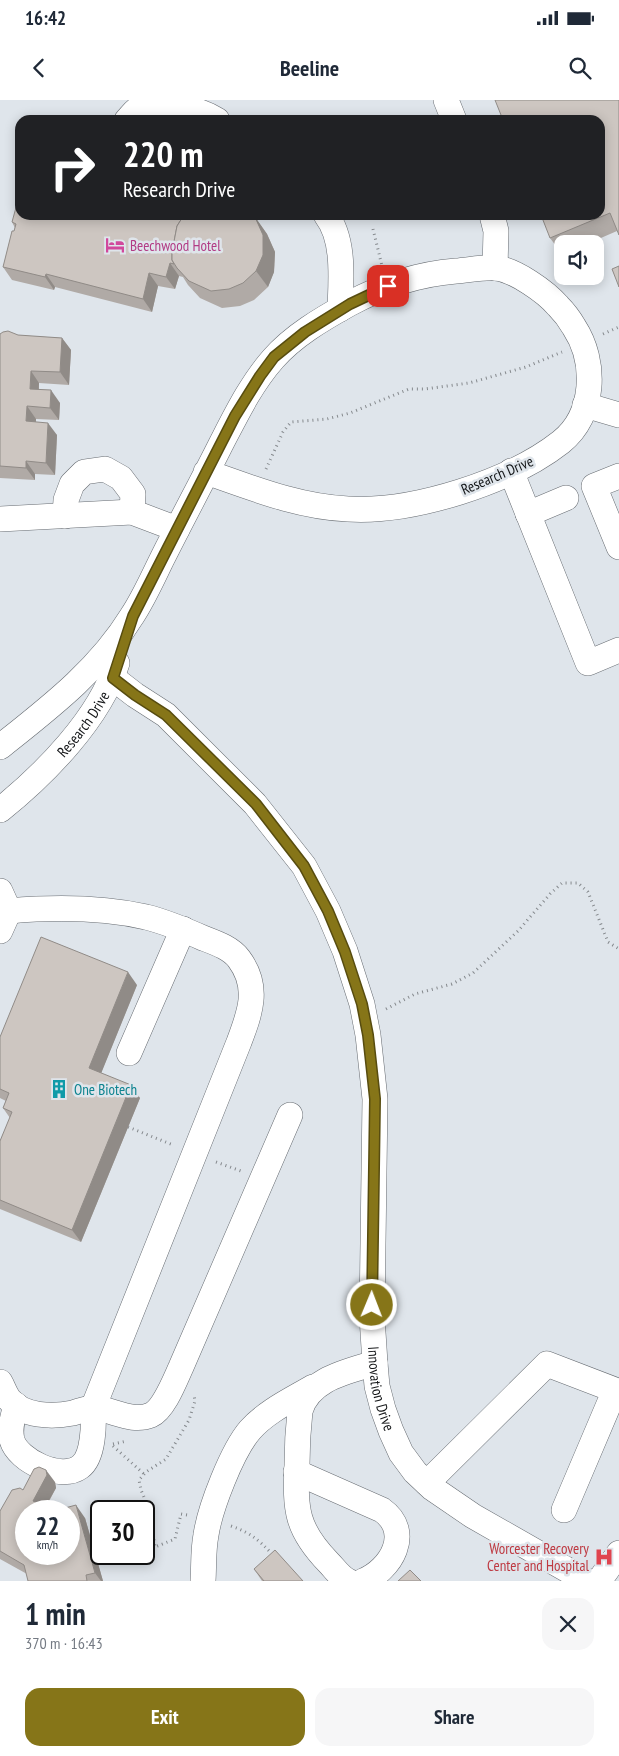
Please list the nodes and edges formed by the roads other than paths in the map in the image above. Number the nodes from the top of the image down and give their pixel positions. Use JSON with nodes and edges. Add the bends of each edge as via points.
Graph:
{"nodes":[{"id":1,"x":446,"y":100,"type":"edge"},
{"id":2,"x":132,"y":115,"type":"edge"},
{"id":3,"x":209,"y":115,"type":"edge"},
{"id":4,"x":452,"y":115,"type":"edge"},
{"id":5,"x":328,"y":220,"type":"edge"},
{"id":6,"x":493,"y":220,"type":"edge"},
{"id":7,"x":495,"y":268,"type":"junction"},
{"id":8,"x":340,"y":309,"type":"junction"},
{"id":9,"x":585,"y":405,"type":"junction"},
{"id":10,"x":619,"y":415,"type":"edge"},
{"id":11,"x":206,"y":472,"type":"junction"},
{"id":12,"x":511,"y":472,"type":"junction"},
{"id":13,"x":619,"y":476,"type":"edge"},
{"id":14,"x":566,"y":498,"type":"dead end"},
{"id":15,"x":132,"y":512,"type":"junction"},
{"id":16,"x":528,"y":514,"type":"junction"},
{"id":17,"x":65,"y":516,"type":"junction"},
{"id":18,"x":0,"y":520,"type":"edge"},
{"id":19,"x":178,"y":529,"type":"junction"},
{"id":20,"x":619,"y":547,"type":"edge"},
{"id":21,"x":133,"y":616,"type":"junction"},
{"id":22,"x":619,"y":650,"type":"edge"},
{"id":23,"x":113,"y":678,"type":"junction"},
{"id":24,"x":0,"y":747,"type":"edge"},
{"id":25,"x":0,"y":810,"type":"edge"},
{"id":26,"x":3,"y":911,"type":"edge"},
{"id":27,"x":183,"y":929,"type":"junction"},
{"id":28,"x":129,"y":1052,"type":"dead end"},
{"id":29,"x":290,"y":1115,"type":"dead end"},
{"id":30,"x":375,"y":1363,"type":"junction"},
{"id":31,"x":0,"y":1382,"type":"edge"},
{"id":32,"x":322,"y":1382,"type":"junction"},
{"id":33,"x":617,"y":1388,"type":"edge"},
{"id":34,"x":16,"y":1405,"type":"junction"},
{"id":35,"x":93,"y":1408,"type":"junction"},
{"id":36,"x":296,"y":1472,"type":"junction"},
{"id":37,"x":427,"y":1483,"type":"junction"},
{"id":38,"x":564,"y":1510,"type":"dead end"},
{"id":39,"x":619,"y":1553,"type":"edge"},
{"id":40,"x":203,"y":1581,"type":"edge"},
{"id":41,"x":348,"y":1581,"type":"edge"},
{"id":42,"x":363,"y":1581,"type":"edge"},
{"id":43,"x":587,"y":1581,"type":"edge"},
{"id":44,"x":599,"y":1581,"type":"edge"}],
"edges":[{"from":1,"to":4,"type":"street"},
{"from":2,"to":3,"type":"street","via":[[151,104],[170,104]]},
{"from":5,"to":8,"type":"street","via":[[341,257]]},
{"from":6,"to":7,"type":"street"},
{"from":7,"to":8,"type":"street","name":"Research Drive","via":[[427,275],[380,289]]},
{"from":7,"to":9,"type":"street","name":"Research Drive","via":[[508,271],[558,304],[571,322],[583,342],[588,360],[590,377]]},
{"from":8,"to":11,"type":"street","name":"Research Drive","via":[[274,357],[235,416]]},
{"from":9,"to":10,"type":"street"},
{"from":9,"to":12,"type":"street","name":"Research Drive","via":[[579,422],[567,437],[548,452]]},
{"from":11,"to":12,"type":"street","name":"Research Drive","via":[[266,494],[347,510],[414,504],[468,490]]},
{"from":11,"to":19,"type":"street","name":"Research Drive"},
{"from":12,"to":16,"type":"street"},
{"from":13,"to":20,"type":"street","via":[[594,486]]},
{"from":14,"to":16,"type":"street"},
{"from":15,"to":17,"type":"street"},
{"from":15,"to":17,"type":"street","via":[[133,494],[121,478],[105,469],[84,472],[72,484]]},
{"from":15,"to":19,"type":"street"},
{"from":16,"to":22,"type":"street","via":[[588,663]]},
{"from":17,"to":18,"type":"street"},
{"from":19,"to":21,"type":"street","name":"Research Drive"},
{"from":21,"to":23,"type":"street","name":"Research Drive"},
{"from":21,"to":24,"type":"street","name":"Research Drive","via":[[108,651],[84,676]]},
{"from":23,"to":25,"type":"street","name":"Research Drive","via":[[54,761]]},
{"from":23,"to":30,"type":"street","name":"Innovation Drive","via":[[166,715],[256,804],[289,845],[315,886],[354,977],[364,1017],[375,1099],[372,1317]]},
{"from":26,"to":27,"type":"street","via":[[46,908],[112,911]]},
{"from":27,"to":28,"type":"street"},
{"from":27,"to":35,"type":"street","via":[[232,951],[240,959],[253,996],[250,1014]]},
{"from":29,"to":35,"type":"street","via":[[163,1404],[152,1414],[141,1417]]},
{"from":30,"to":32,"type":"street"},
{"from":30,"to":37,"type":"street","name":"Innovation Drive","via":[[379,1394],[391,1431],[401,1453]]},
{"from":31,"to":34,"type":"street","via":[[8,1398]]},
{"from":32,"to":36,"type":"street","via":[[302,1403]]},
{"from":32,"to":40,"type":"street","via":[[270,1412],[249,1430],[217,1496],[206,1534]]},
{"from":33,"to":37,"type":"street","via":[[547,1364]]},
{"from":33,"to":38,"type":"street"},
{"from":34,"to":35,"type":"street","via":[[45,1416]]},
{"from":34,"to":35,"type":"street","via":[[11,1425],[12,1441],[21,1454],[59,1473],[81,1467],[88,1456],[94,1423]]},
{"from":36,"to":41,"type":"street","via":[[295,1498],[304,1528],[316,1550]]},
{"from":36,"to":42,"type":"street","via":[[382,1510],[392,1519],[397,1538],[393,1555],[379,1572]]},
{"from":37,"to":43,"type":"street","name":"Innovation Drive","via":[[473,1516]]},
{"from":39,"to":44,"type":"street"}]}
